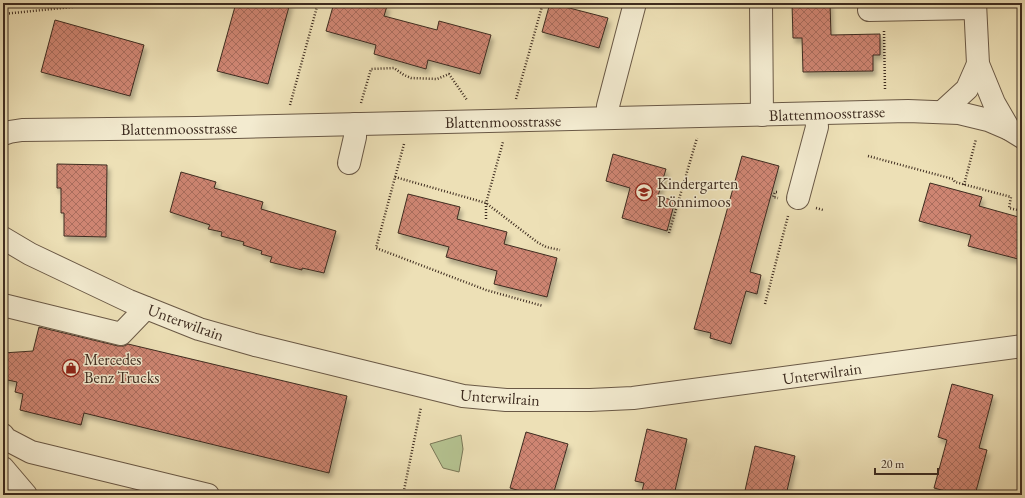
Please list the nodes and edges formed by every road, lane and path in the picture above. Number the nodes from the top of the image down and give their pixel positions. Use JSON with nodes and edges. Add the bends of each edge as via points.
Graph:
{"nodes":[{"id":1,"x":95,"y":3,"type":"edge"},
{"id":2,"x":318,"y":3,"type":"edge"},
{"id":3,"x":543,"y":3,"type":"edge"},
{"id":4,"x":761,"y":3,"type":"edge"},
{"id":5,"x":630,"y":4,"type":"edge"},
{"id":6,"x":975,"y":6,"type":"edge"},
{"id":7,"x":877,"y":10,"type":"joint"},
{"id":8,"x":3,"y":14,"type":"edge"},
{"id":9,"x":978,"y":64,"type":"junction"},
{"id":10,"x":885,"y":93,"type":"dead end"},
{"id":11,"x":516,"y":100,"type":"dead end"},
{"id":12,"x":471,"y":106,"type":"dead end"},
{"id":13,"x":943,"y":111,"type":"junction"},
{"id":14,"x":358,"y":114,"type":"junction"},
{"id":15,"x":816,"y":114,"type":"junction"},
{"id":16,"x":762,"y":115,"type":"junction"},
{"id":17,"x":608,"y":118,"type":"junction"},
{"id":18,"x":287,"y":126,"type":"junction"},
{"id":19,"x":1017,"y":130,"type":"edge"},
{"id":20,"x":978,"y":133,"type":"dead end"},
{"id":21,"x":3,"y":134,"type":"edge"},
{"id":22,"x":697,"y":137,"type":"dead end"},
{"id":23,"x":504,"y":140,"type":"dead end"},
{"id":24,"x":404,"y":142,"type":"dead end"},
{"id":25,"x":868,"y":156,"type":"dead end"},
{"id":26,"x":349,"y":163,"type":"dead end"},
{"id":27,"x":395,"y":177,"type":"junction"},
{"id":28,"x":964,"y":185,"type":"junction"},
{"id":29,"x":486,"y":203,"type":"junction"},
{"id":30,"x":794,"y":204,"type":"joint"},
{"id":31,"x":1022,"y":211,"type":"edge"},
{"id":32,"x":486,"y":219,"type":"dead end"},
{"id":33,"x":670,"y":233,"type":"dead end"},
{"id":34,"x":3,"y":238,"type":"edge"},
{"id":35,"x":560,"y":250,"type":"dead end"},
{"id":36,"x":765,"y":304,"type":"dead end"},
{"id":37,"x":3,"y":305,"type":"edge"},
{"id":38,"x":543,"y":306,"type":"dead end"},
{"id":39,"x":146,"y":308,"type":"junction"},
{"id":40,"x":1022,"y":346,"type":"edge"},
{"id":41,"x":425,"y":387,"type":"junction"},
{"id":42,"x":3,"y":435,"type":"edge"},
{"id":43,"x":3,"y":468,"type":"edge"},
{"id":44,"x":26,"y":495,"type":"edge"},
{"id":45,"x":208,"y":495,"type":"edge"},
{"id":46,"x":403,"y":495,"type":"edge"}],
"edges":[{"from":1,"to":8,"type":"path"},
{"from":2,"to":18,"type":"path","via":[[288,113]]},
{"from":3,"to":11,"type":"path"},
{"from":4,"to":16,"type":"street"},
{"from":5,"to":17,"type":"street","via":[[608,106]]},
{"from":6,"to":7,"type":"street"},
{"from":6,"to":9,"type":"street"},
{"from":7,"to":10,"type":"path"},
{"from":9,"to":13,"type":"street","via":[[967,89]]},
{"from":9,"to":19,"type":"street","via":[[994,103]]},
{"from":12,"to":14,"type":"path","via":[[449,74],[437,80],[412,78],[394,68],[371,69]]},
{"from":13,"to":15,"type":"street","name":"Blattenmoosstrasse"},
{"from":13,"to":19,"type":"street","name":"Blattenmoosstrasse","via":[[988,120]]},
{"from":14,"to":17,"type":"street","name":"Blattenmoosstrasse"},
{"from":14,"to":18,"type":"street","name":"Blattenmoosstrasse"},
{"from":14,"to":26,"type":"street"},
{"from":15,"to":16,"type":"street","name":"Blattenmoosstrasse"},
{"from":15,"to":30,"type":"street","via":[[817,127]]},
{"from":16,"to":17,"type":"street","name":"Blattenmoosstrasse"},
{"from":18,"to":21,"type":"street","name":"Blattenmoosstrasse","via":[[22,130]]},
{"from":20,"to":28,"type":"path"},
{"from":22,"to":33,"type":"path"},
{"from":23,"to":29,"type":"path"},
{"from":24,"to":27,"type":"path"},
{"from":25,"to":28,"type":"path","via":[[953,179]]},
{"from":27,"to":29,"type":"path"},
{"from":27,"to":38,"type":"path","via":[[376,248],[486,290]]},
{"from":28,"to":31,"type":"path","via":[[1011,197],[1009,208]]},
{"from":29,"to":32,"type":"path"},
{"from":29,"to":35,"type":"path","via":[[537,242]]},
{"from":30,"to":36,"type":"path"},
{"from":34,"to":39,"type":"street","name":"Unterwilrain","via":[[37,257]]},
{"from":37,"to":39,"type":"street","via":[[121,334]]},
{"from":39,"to":41,"type":"street","name":"Unterwilrain","via":[[199,329],[255,345]]},
{"from":40,"to":41,"type":"street","name":"Unterwilrain","via":[[633,398],[506,400],[463,396]]},
{"from":41,"to":46,"type":"path"},
{"from":42,"to":45,"type":"street","via":[[31,452]]},
{"from":43,"to":44,"type":"street"}]}
